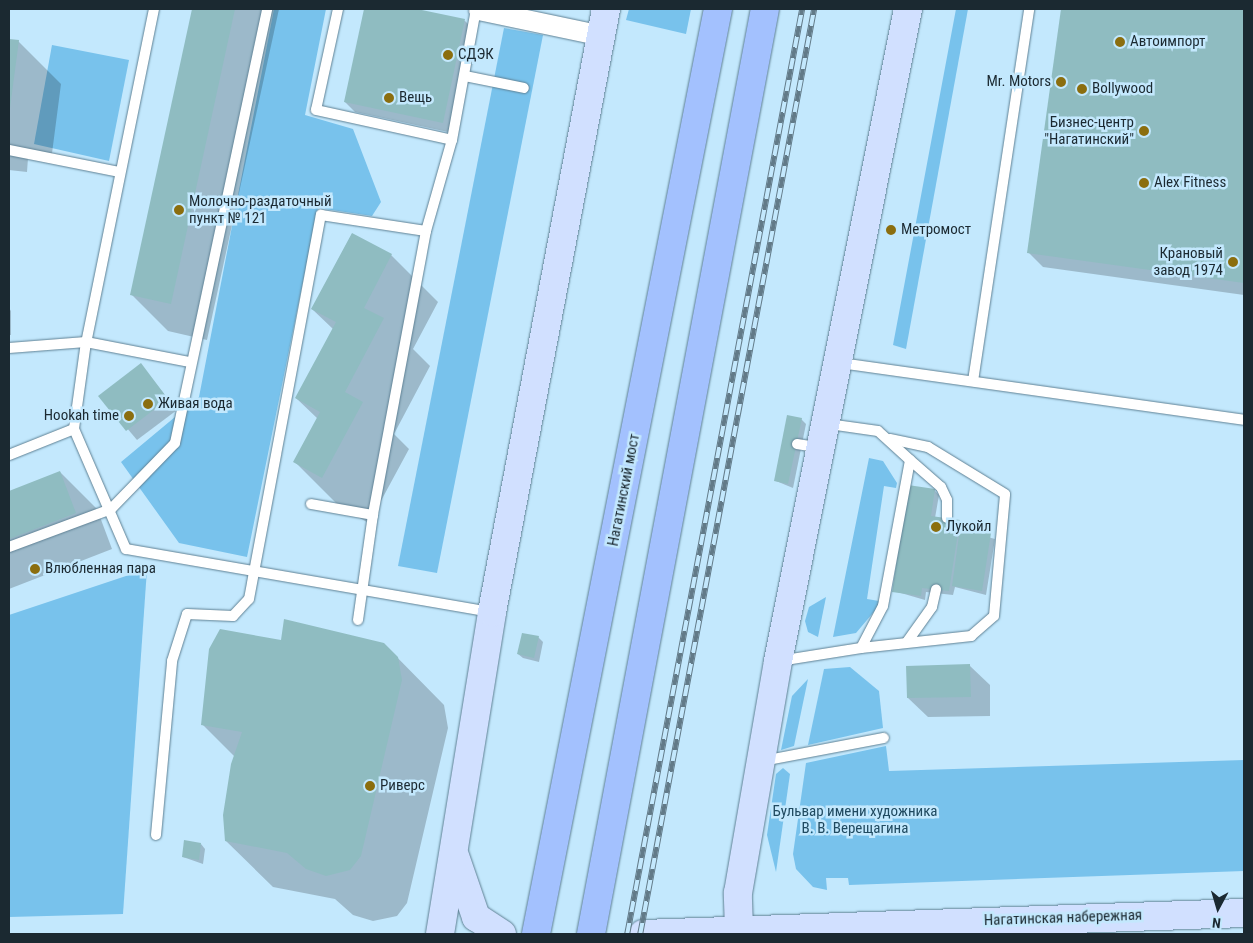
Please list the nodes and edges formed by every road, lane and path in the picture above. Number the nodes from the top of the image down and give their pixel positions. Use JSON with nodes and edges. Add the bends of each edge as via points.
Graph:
{"nodes":[{"id":1,"x":154,"y":9,"type":"edge"},
{"id":2,"x":267,"y":9,"type":"edge"},
{"id":3,"x":338,"y":9,"type":"edge"},
{"id":4,"x":475,"y":9,"type":"edge"},
{"id":5,"x":606,"y":9,"type":"edge"},
{"id":6,"x":718,"y":9,"type":"edge"},
{"id":7,"x":765,"y":9,"type":"edge"},
{"id":8,"x":908,"y":9,"type":"edge"},
{"id":9,"x":1029,"y":9,"type":"edge"},
{"id":10,"x":602,"y":36,"type":"junction"},
{"id":11,"x":465,"y":76,"type":"junction"},
{"id":12,"x":524,"y":88,"type":"dead end"},
{"id":13,"x":452,"y":140,"type":"junction"},
{"id":14,"x":9,"y":150,"type":"edge"},
{"id":15,"x":119,"y":172,"type":"junction"},
{"id":16,"x":426,"y":231,"type":"junction"},
{"id":17,"x":86,"y":342,"type":"junction"},
{"id":18,"x":9,"y":348,"type":"edge"},
{"id":19,"x":190,"y":362,"type":"junction"},
{"id":20,"x":840,"y":363,"type":"junction"},
{"id":21,"x":973,"y":382,"type":"junction"},
{"id":22,"x":1244,"y":420,"type":"edge"},
{"id":23,"x":74,"y":429,"type":"junction"},
{"id":24,"x":826,"y":436,"type":"junction"},
{"id":25,"x":890,"y":439,"type":"junction"},
{"id":26,"x":797,"y":444,"type":"dead end"},
{"id":27,"x":9,"y":455,"type":"edge"},
{"id":28,"x":910,"y":460,"type":"junction"},
{"id":29,"x":311,"y":504,"type":"dead end"},
{"id":30,"x":110,"y":509,"type":"junction"},
{"id":31,"x":373,"y":515,"type":"junction"},
{"id":32,"x":946,"y":518,"type":"dead end"},
{"id":33,"x":9,"y":547,"type":"edge"},
{"id":34,"x":255,"y":568,"type":"junction"},
{"id":35,"x":362,"y":588,"type":"junction"},
{"id":36,"x":936,"y":589,"type":"dead end"},
{"id":37,"x":492,"y":612,"type":"junction"},
{"id":38,"x":358,"y":620,"type":"dead end"},
{"id":39,"x":908,"y":642,"type":"junction"},
{"id":40,"x":861,"y":648,"type":"junction"},
{"id":41,"x":778,"y":661,"type":"junction"},
{"id":42,"x":884,"y":738,"type":"dead end"},
{"id":43,"x":760,"y":762,"type":"junction"},
{"id":44,"x":156,"y":835,"type":"dead end"},
{"id":45,"x":454,"y":850,"type":"junction"},
{"id":46,"x":1244,"y":913,"type":"edge"},
{"id":47,"x":739,"y":929,"type":"junction"},
{"id":48,"x":440,"y":934,"type":"edge"},
{"id":49,"x":502,"y":934,"type":"edge"},
{"id":50,"x":536,"y":934,"type":"edge"},
{"id":51,"x":591,"y":934,"type":"edge"},
{"id":52,"x":643,"y":934,"type":"edge"}],
"edges":[{"from":1,"to":15,"type":"lane"},
{"from":2,"to":19,"type":"lane"},
{"from":3,"to":13,"type":"lane","via":[[316,110]]},
{"from":4,"to":10,"type":"street"},
{"from":4,"to":11,"type":"lane"},
{"from":5,"to":10,"type":"main road"},
{"from":6,"to":50,"type":"main road","name":"Нагатинский мост"},
{"from":7,"to":51,"type":"main road"},
{"from":8,"to":20,"type":"main road"},
{"from":9,"to":21,"type":"lane"},
{"from":10,"to":37,"type":"main road"},
{"from":11,"to":12,"type":"lane"},
{"from":11,"to":13,"type":"lane"},
{"from":13,"to":16,"type":"lane"},
{"from":14,"to":15,"type":"lane"},
{"from":15,"to":17,"type":"lane"},
{"from":16,"to":31,"type":"lane"},
{"from":16,"to":34,"type":"lane","via":[[320,215]]},
{"from":17,"to":18,"type":"lane"},
{"from":17,"to":19,"type":"lane"},
{"from":17,"to":23,"type":"lane"},
{"from":19,"to":30,"type":"lane","via":[[175,443]]},
{"from":20,"to":21,"type":"lane"},
{"from":20,"to":24,"type":"main road"},
{"from":21,"to":22,"type":"lane"},
{"from":23,"to":27,"type":"lane"},
{"from":23,"to":30,"type":"lane"},
{"from":24,"to":25,"type":"lane","via":[[878,431]]},
{"from":24,"to":26,"type":"lane"},
{"from":24,"to":41,"type":"main road"},
{"from":25,"to":28,"type":"lane"},
{"from":25,"to":39,"type":"lane","via":[[928,447],[1006,494],[994,616],[972,636]]},
{"from":28,"to":32,"type":"lane","via":[[941,487],[947,500]]},
{"from":28,"to":40,"type":"lane","via":[[883,606]]},
{"from":29,"to":31,"type":"lane"},
{"from":30,"to":33,"type":"lane"},
{"from":30,"to":34,"type":"lane","via":[[126,548]]},
{"from":31,"to":35,"type":"lane"},
{"from":34,"to":35,"type":"lane"},
{"from":34,"to":44,"type":"lane","via":[[249,599],[233,616],[187,614],[172,661]]},
{"from":35,"to":37,"type":"lane"},
{"from":35,"to":38,"type":"lane"},
{"from":36,"to":39,"type":"lane","via":[[932,607]]},
{"from":37,"to":45,"type":"main road"},
{"from":39,"to":40,"type":"lane"},
{"from":40,"to":41,"type":"lane"},
{"from":41,"to":43,"type":"main road"},
{"from":42,"to":43,"type":"lane"},
{"from":43,"to":47,"type":"main road","via":[[738,893]]},
{"from":45,"to":48,"type":"main road"},
{"from":45,"to":49,"type":"main road","via":[[476,917]]},
{"from":46,"to":47,"type":"main road","name":"Нагатинская набережная"},
{"from":47,"to":52,"type":"main road","name":"Нагатинская набережная"}]}
